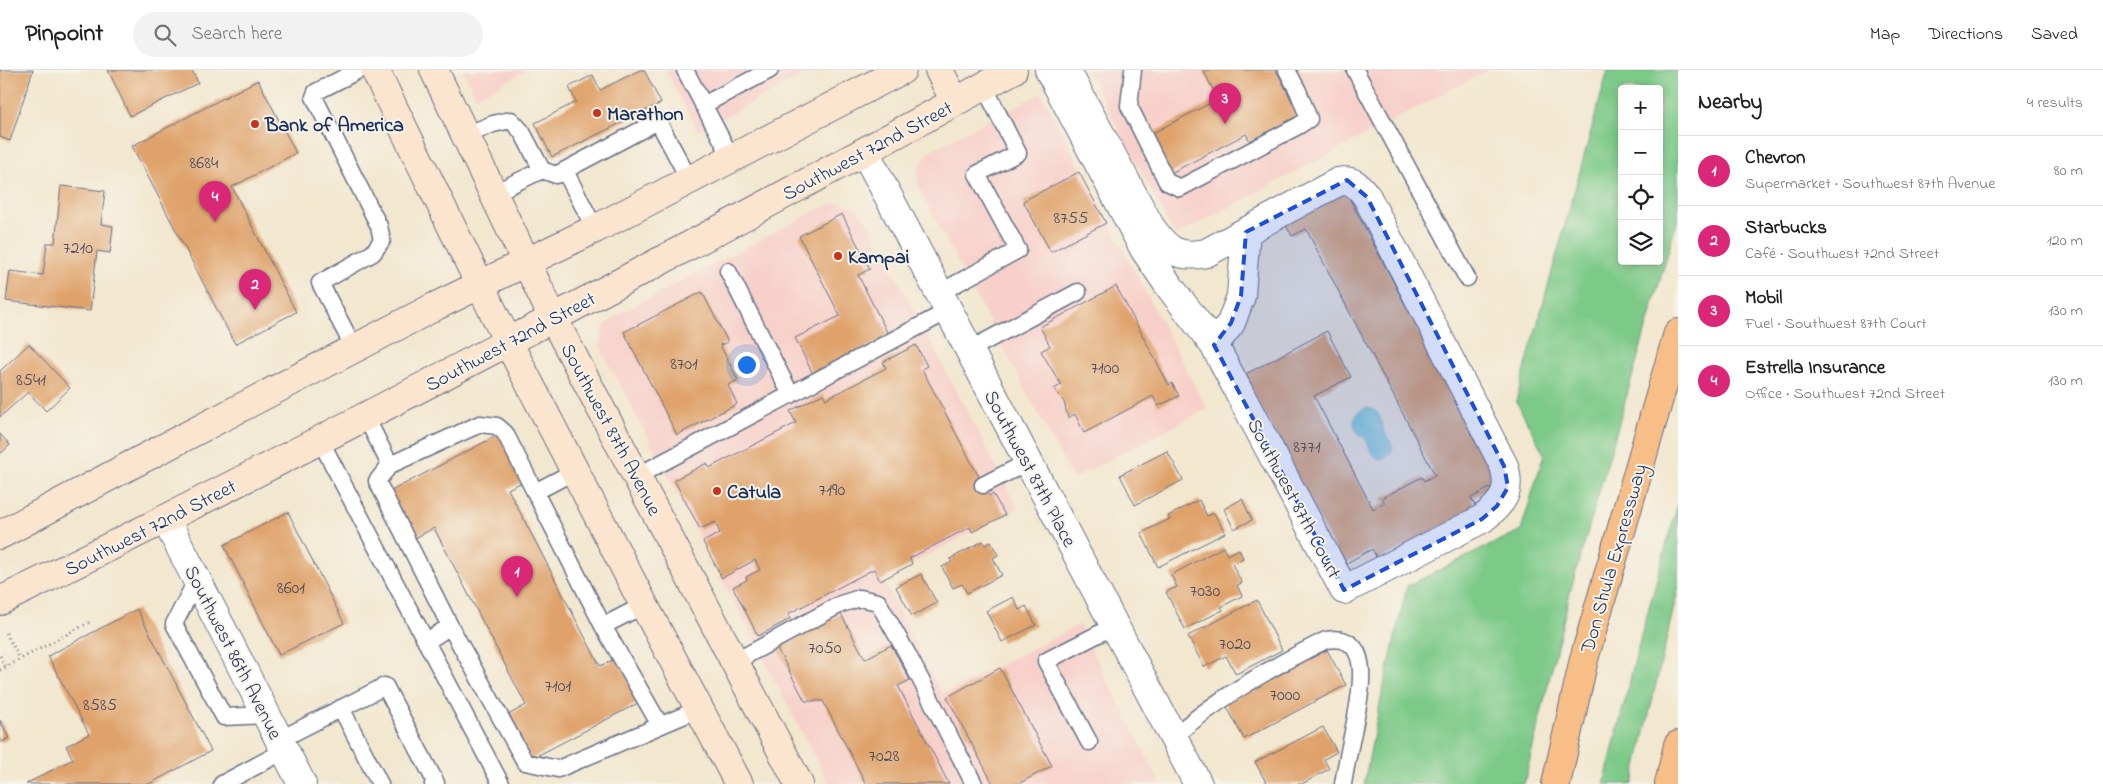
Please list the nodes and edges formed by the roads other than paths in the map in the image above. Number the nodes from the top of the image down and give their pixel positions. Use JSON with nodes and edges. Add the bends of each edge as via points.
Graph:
{"nodes":[{"id":1,"x":359,"y":70,"type":"edge"},
{"id":2,"x":375,"y":70,"type":"edge"},
{"id":3,"x":434,"y":70,"type":"edge"},
{"id":4,"x":685,"y":70,"type":"edge"},
{"id":5,"x":770,"y":70,"type":"edge"},
{"id":6,"x":902,"y":70,"type":"edge"},
{"id":7,"x":939,"y":70,"type":"edge"},
{"id":8,"x":1013,"y":70,"type":"edge"},
{"id":9,"x":1049,"y":70,"type":"edge"},
{"id":10,"x":1066,"y":70,"type":"edge"},
{"id":11,"x":1134,"y":70,"type":"edge"},
{"id":12,"x":1287,"y":70,"type":"edge"},
{"id":13,"x":1355,"y":70,"type":"edge"},
{"id":14,"x":984,"y":86,"type":"junction"},
{"id":15,"x":955,"y":102,"type":"junction"},
{"id":16,"x":703,"y":105,"type":"junction"},
{"id":17,"x":466,"y":135,"type":"junction"},
{"id":18,"x":865,"y":152,"type":"junction"},
{"id":19,"x":732,"y":159,"type":"junction"},
{"id":20,"x":542,"y":170,"type":"junction"},
{"id":21,"x":565,"y":171,"type":"junction"},
{"id":22,"x":690,"y":181,"type":"junction"},
{"id":23,"x":494,"y":193,"type":"junction"},
{"id":24,"x":595,"y":229,"type":"junction"},
{"id":25,"x":1246,"y":232,"type":"junction"},
{"id":26,"x":527,"y":262,"type":"junction"},
{"id":27,"x":728,"y":271,"type":"dead end"},
{"id":28,"x":1467,"y":278,"type":"dead end"},
{"id":29,"x":479,"y":284,"type":"junction"},
{"id":30,"x":1078,"y":292,"type":"dead end"},
{"id":31,"x":943,"y":302,"type":"junction"},
{"id":32,"x":553,"y":318,"type":"junction"},
{"id":33,"x":1678,"y":333,"type":"edge"},
{"id":34,"x":508,"y":342,"type":"junction"},
{"id":35,"x":1214,"y":345,"type":"junction"},
{"id":36,"x":354,"y":348,"type":"junction"},
{"id":37,"x":969,"y":350,"type":"junction"},
{"id":38,"x":791,"y":395,"type":"junction"},
{"id":39,"x":366,"y":417,"type":"junction"},
{"id":40,"x":320,"y":440,"type":"junction"},
{"id":41,"x":1028,"y":462,"type":"junction"},
{"id":42,"x":390,"y":465,"type":"junction"},
{"id":43,"x":575,"y":471,"type":"junction"},
{"id":44,"x":637,"y":476,"type":"junction"},
{"id":45,"x":983,"y":485,"type":"dead end"},
{"id":46,"x":535,"y":492,"type":"junction"},
{"id":47,"x":166,"y":520,"type":"junction"},
{"id":48,"x":0,"y":535,"type":"edge"},
{"id":49,"x":197,"y":579,"type":"junction"},
{"id":50,"x":0,"y":601,"type":"edge"},
{"id":51,"x":644,"y":606,"type":"junction"},
{"id":52,"x":450,"y":626,"type":"junction"},
{"id":53,"x":603,"y":626,"type":"junction"},
{"id":54,"x":1114,"y":626,"type":"junction"},
{"id":55,"x":426,"y":642,"type":"junction"},
{"id":56,"x":734,"y":662,"type":"junction"},
{"id":57,"x":341,"y":708,"type":"junction"},
{"id":58,"x":699,"y":709,"type":"junction"},
{"id":59,"x":266,"y":715,"type":"junction"},
{"id":60,"x":660,"y":725,"type":"junction"},
{"id":61,"x":1173,"y":737,"type":"junction"},
{"id":62,"x":1089,"y":742,"type":"dead end"},
{"id":63,"x":282,"y":745,"type":"junction"},
{"id":64,"x":1678,"y":745,"type":"edge"},
{"id":65,"x":222,"y":784,"type":"edge"},
{"id":66,"x":302,"y":784,"type":"edge"},
{"id":67,"x":380,"y":784,"type":"edge"},
{"id":68,"x":433,"y":784,"type":"edge"},
{"id":69,"x":501,"y":784,"type":"edge"},
{"id":70,"x":739,"y":784,"type":"edge"},
{"id":71,"x":799,"y":784,"type":"edge"},
{"id":72,"x":974,"y":784,"type":"edge"},
{"id":73,"x":1198,"y":784,"type":"edge"},
{"id":74,"x":1343,"y":784,"type":"edge"},
{"id":75,"x":1556,"y":784,"type":"edge"},
{"id":76,"x":1669,"y":784,"type":"edge"}],
"edges":[{"from":1,"to":36,"type":"lane","via":[[316,92],[314,97],[379,226],[382,240],[373,253],[320,283]]},
{"from":2,"to":29,"type":"main road"},
{"from":3,"to":17,"type":"main road","name":"Southwest 87th Avenue"},
{"from":4,"to":16,"type":"lane"},
{"from":5,"to":16,"type":"lane"},
{"from":6,"to":19,"type":"main road"},
{"from":7,"to":15,"type":"main road"},
{"from":8,"to":14,"type":"main road","name":"Southwest 72nd Street"},
{"from":9,"to":35,"type":"street","name":"Southwest 87th Court","via":[[1144,249]]},
{"from":10,"to":25,"type":"street","name":"Southwest 87th Court","via":[[1150,226],[1163,244],[1192,256],[1206,253]]},
{"from":11,"to":12,"type":"lane","via":[[1129,106],[1167,182],[1180,188],[1308,119]]},
{"from":13,"to":28,"type":"lane"},
{"from":14,"to":15,"type":"main road","name":"Southwest 72nd Street"},
{"from":14,"to":31,"type":"lane","via":[[1018,153],[977,174],[1018,250]]},
{"from":15,"to":18,"type":"main road","name":"Southwest 72nd Street"},
{"from":16,"to":19,"type":"lane"},
{"from":17,"to":20,"type":"lane","via":[[511,120],[522,132]]},
{"from":17,"to":23,"type":"main road","name":"Southwest 87th Avenue"},
{"from":18,"to":31,"type":"street","name":"Southwest 87th Place"},
{"from":18,"to":32,"type":"main road","name":"Southwest 72nd Street"},
{"from":19,"to":22,"type":"main road"},
{"from":20,"to":21,"type":"lane","via":[[556,175]]},
{"from":20,"to":23,"type":"lane"},
{"from":21,"to":22,"type":"lane","via":[[658,121]]},
{"from":21,"to":24,"type":"lane"},
{"from":22,"to":24,"type":"main road"},
{"from":23,"to":26,"type":"main road","name":"Southwest 87th Avenue"},
{"from":24,"to":26,"type":"main road"},
{"from":25,"to":35,"type":"street","via":[[1241,296],[1231,323]]},
{"from":25,"to":35,"type":"street","name":"Southwest 87th Court","via":[[1338,182],[1347,180],[1361,188],[1504,466],[1508,487],[1504,497],[1482,519],[1344,590]]},
{"from":26,"to":29,"type":"main road"},
{"from":26,"to":32,"type":"main road","name":"Southwest 87th Avenue"},
{"from":27,"to":38,"type":"lane"},
{"from":29,"to":34,"type":"main road"},
{"from":29,"to":36,"type":"main road"},
{"from":30,"to":37,"type":"lane"},
{"from":31,"to":37,"type":"street","name":"Southwest 87th Place"},
{"from":31,"to":38,"type":"lane"},
{"from":32,"to":34,"type":"main road","name":"Southwest 72nd Street"},
{"from":32,"to":44,"type":"main road","name":"Southwest 87th Avenue"},
{"from":33,"to":75,"type":"highway","name":"Don Shula Expressway","via":[[1584,659]]},
{"from":34,"to":39,"type":"main road","name":"Southwest 72nd Street"},
{"from":34,"to":43,"type":"main road"},
{"from":36,"to":48,"type":"main road"},
{"from":37,"to":41,"type":"street","name":"Southwest 87th Place"},
{"from":38,"to":44,"type":"lane"},
{"from":39,"to":40,"type":"main road","name":"Southwest 72nd Street"},
{"from":39,"to":42,"type":"lane"},
{"from":40,"to":47,"type":"main road","name":"Southwest 72nd Street"},
{"from":40,"to":55,"type":"lane"},
{"from":41,"to":45,"type":"lane"},
{"from":41,"to":54,"type":"street","name":"Southwest 87th Place"},
{"from":42,"to":46,"type":"lane","via":[[480,424],[497,426],[505,433]]},
{"from":42,"to":52,"type":"lane","via":[[377,482]]},
{"from":43,"to":46,"type":"lane"},
{"from":43,"to":51,"type":"main road"},
{"from":44,"to":56,"type":"main road","name":"Southwest 87th Avenue"},
{"from":46,"to":53,"type":"lane"},
{"from":47,"to":49,"type":"street","name":"Southwest 86th Avenue"},
{"from":47,"to":50,"type":"main road","name":"Southwest 72nd Street"},
{"from":49,"to":59,"type":"street","name":"Southwest 86th Avenue"},
{"from":49,"to":59,"type":"lane","via":[[174,624],[224,717]]},
{"from":51,"to":53,"type":"lane"},
{"from":51,"to":58,"type":"main road"},
{"from":52,"to":55,"type":"lane"},
{"from":52,"to":60,"type":"lane","via":[[525,762],[558,769]]},
{"from":53,"to":60,"type":"lane"},
{"from":54,"to":61,"type":"street","name":"Southwest 87th Place"},
{"from":54,"to":62,"type":"lane","via":[[1046,661]]},
{"from":55,"to":69,"type":"lane"},
{"from":56,"to":71,"type":"main road","name":"Southwest 87th Avenue"},
{"from":56,"to":72,"type":"lane","via":[[841,604],[860,598],[878,602]]},
{"from":57,"to":63,"type":"lane"},
{"from":57,"to":67,"type":"lane"},
{"from":57,"to":68,"type":"lane","via":[[385,686],[436,783]]},
{"from":58,"to":60,"type":"lane"},
{"from":58,"to":70,"type":"main road"},
{"from":59,"to":63,"type":"street","name":"Southwest 86th Avenue"},
{"from":61,"to":73,"type":"street","name":"Southwest 87th Place"},
{"from":61,"to":74,"type":"lane","via":[[1225,696],[1262,674],[1326,640],[1344,640],[1357,653],[1362,683]]},
{"from":63,"to":65,"type":"lane"},
{"from":63,"to":66,"type":"street","name":"Southwest 86th Avenue"},
{"from":64,"to":76,"type":"highway"}]}
